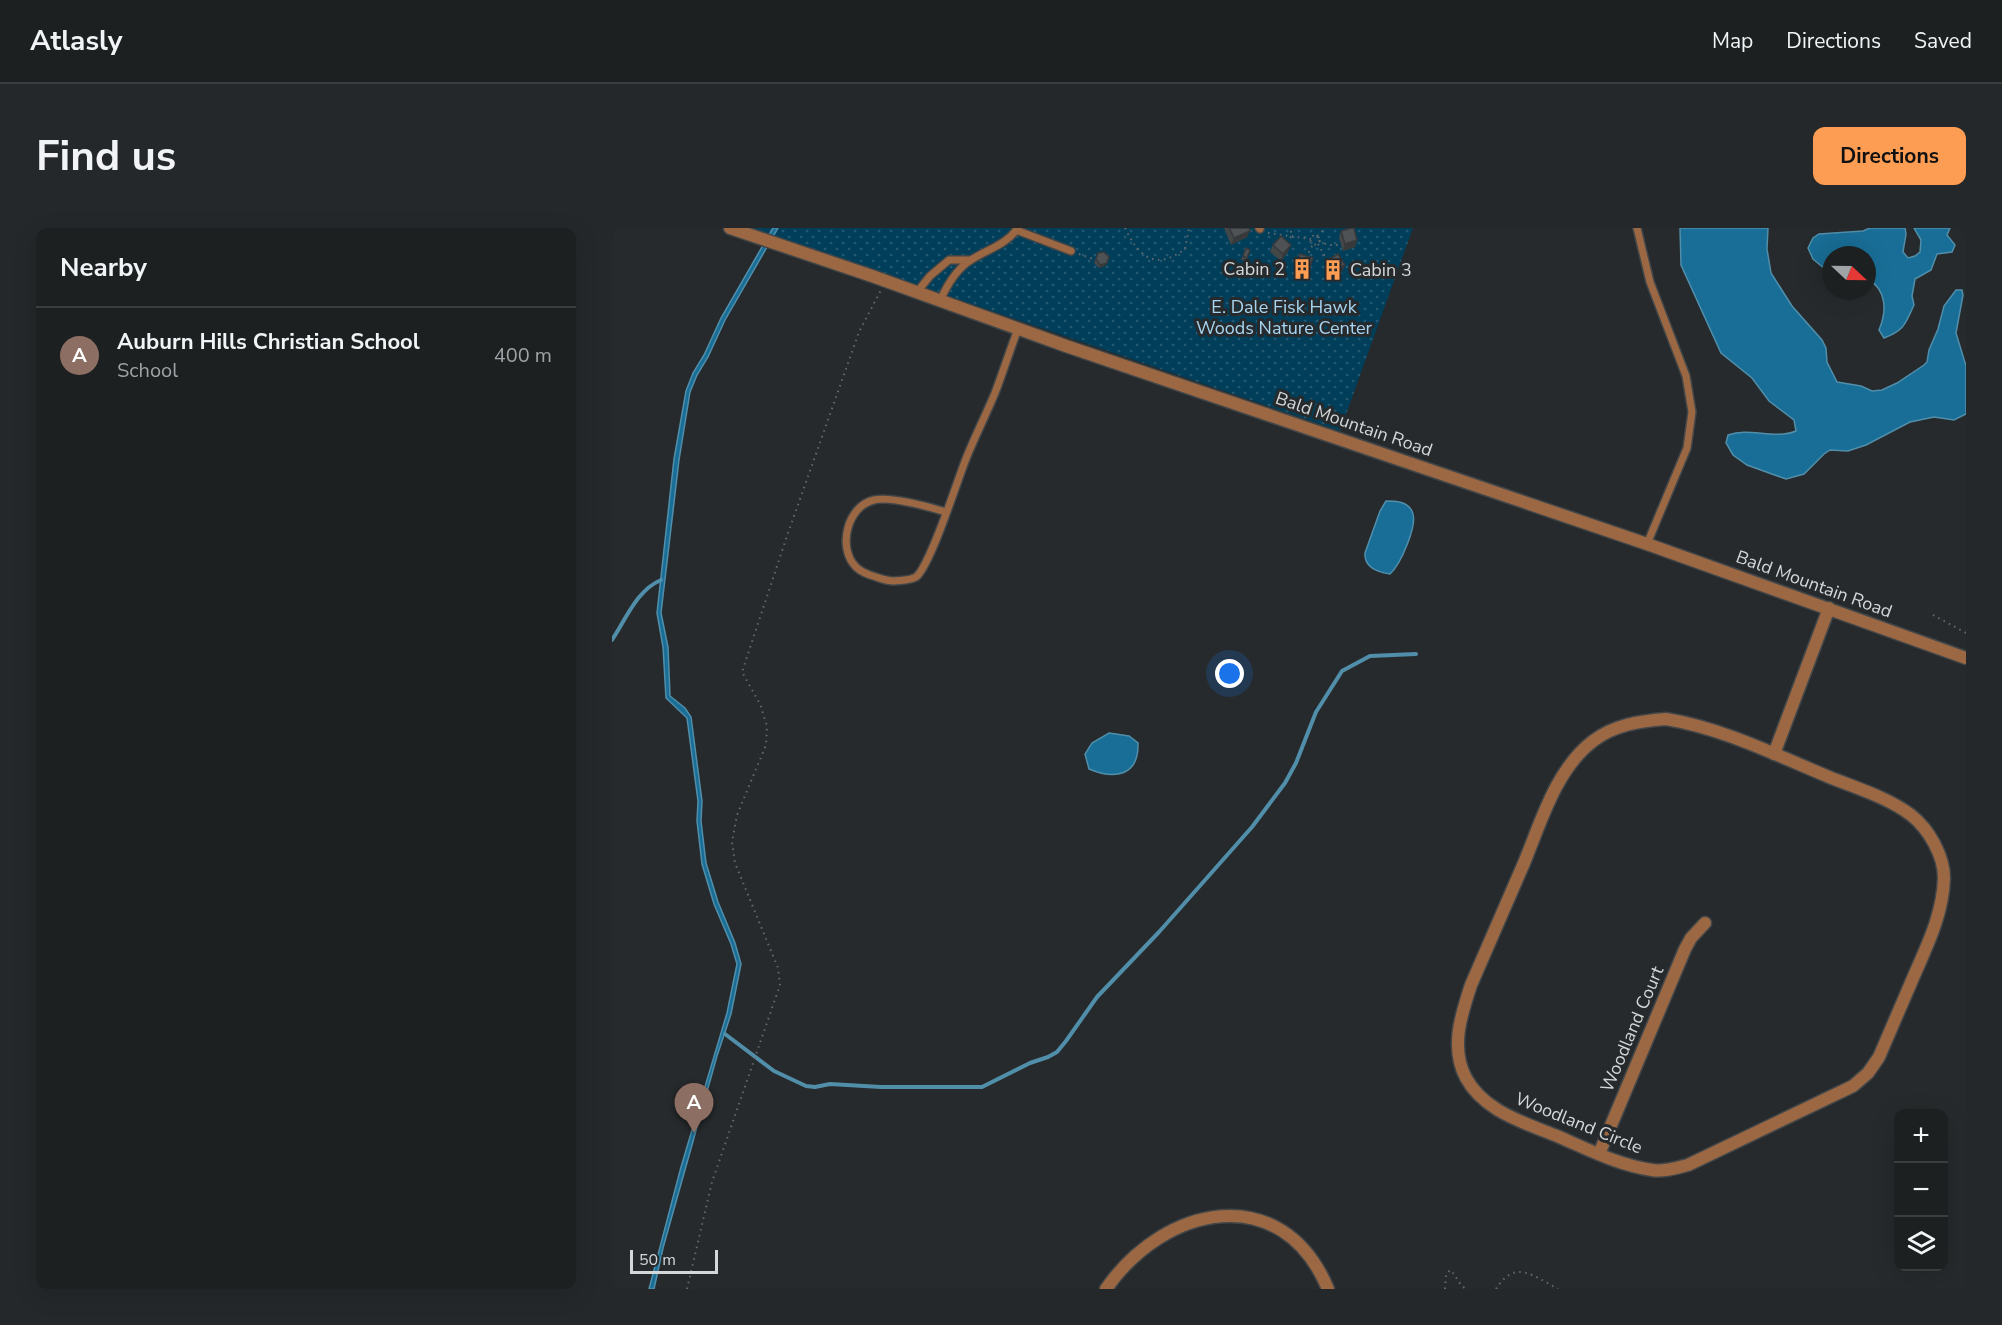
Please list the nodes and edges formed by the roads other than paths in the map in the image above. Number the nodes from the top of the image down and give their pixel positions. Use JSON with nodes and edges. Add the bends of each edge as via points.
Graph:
{"nodes":[{"id":1,"x":730,"y":228,"type":"edge"},
{"id":2,"x":1638,"y":228,"type":"edge"},
{"id":3,"x":1017,"y":229,"type":"edge"},
{"id":4,"x":1071,"y":251,"type":"road end"},
{"id":5,"x":970,"y":260,"type":"junction"},
{"id":6,"x":917,"y":292,"type":"junction"},
{"id":7,"x":940,"y":301,"type":"junction"},
{"id":8,"x":1018,"y":329,"type":"junction"},
{"id":9,"x":946,"y":512,"type":"junction"},
{"id":10,"x":1647,"y":544,"type":"junction"},
{"id":11,"x":1828,"y":608,"type":"junction"},
{"id":12,"x":1966,"y":658,"type":"edge"},
{"id":13,"x":1773,"y":754,"type":"junction"},
{"id":14,"x":1705,"y":923,"type":"dead end"},
{"id":15,"x":1599,"y":1154,"type":"junction"},
{"id":16,"x":1106,"y":1289,"type":"edge"},
{"id":17,"x":1328,"y":1289,"type":"edge"}],
"edges":[{"from":1,"to":6,"type":"street","name":"Bald Mountain Road"},
{"from":2,"to":10,"type":"lane","via":[[1650,282],[1686,376],[1692,412],[1687,448]]},
{"from":3,"to":4,"type":"lane"},
{"from":3,"to":5,"type":"lane","via":[[996,248]]},
{"from":5,"to":6,"type":"lane","via":[[949,260]]},
{"from":5,"to":7,"type":"lane","via":[[955,274]]},
{"from":6,"to":7,"type":"street","name":"Bald Mountain Road"},
{"from":7,"to":8,"type":"street","name":"Bald Mountain Road"},
{"from":8,"to":9,"type":"lane"},
{"from":8,"to":10,"type":"street","name":"Bald Mountain Road"},
{"from":9,"to":9,"type":"lane","via":[[925,565],[910,580],[889,581],[871,576],[850,561],[846,548],[852,518],[874,500],[924,505]]},
{"from":10,"to":11,"type":"street","name":"Bald Mountain Road"},
{"from":11,"to":12,"type":"street","name":"Bald Mountain Road"},
{"from":11,"to":13,"type":"street"},
{"from":13,"to":15,"type":"street","name":"Woodland Circle","via":[[1686,722],[1639,721],[1593,741],[1575,758],[1554,791],[1472,985],[1462,1014],[1459,1061],[1466,1079],[1480,1097],[1498,1110]]},
{"from":13,"to":15,"type":"street","name":"Woodland Circle","via":[[1912,816],[1929,835],[1940,857],[1944,877],[1933,933],[1879,1058],[1853,1086],[1688,1165],[1653,1170]]},
{"from":14,"to":15,"type":"street","name":"Woodland Court","via":[[1685,949]]},
{"from":16,"to":17,"type":"street","via":[[1142,1251],[1176,1229],[1204,1218],[1233,1215],[1267,1223],[1293,1238],[1315,1263]]}]}
